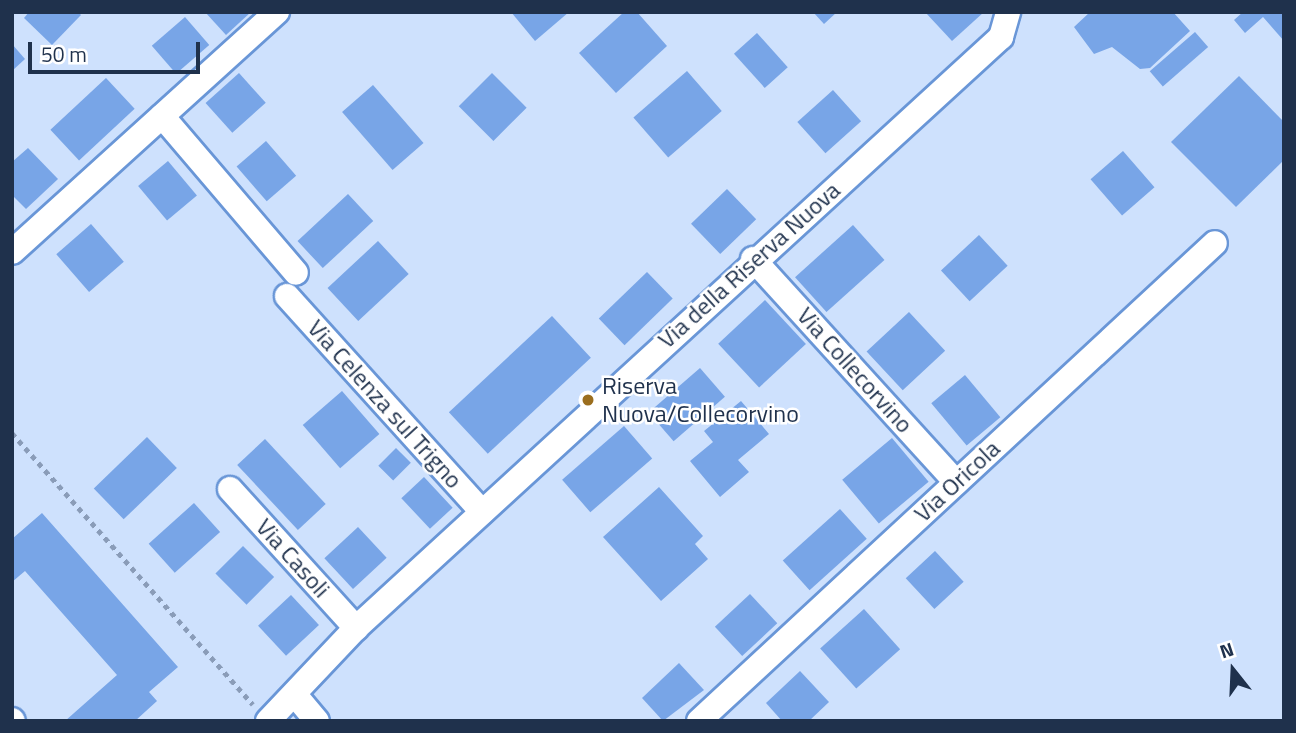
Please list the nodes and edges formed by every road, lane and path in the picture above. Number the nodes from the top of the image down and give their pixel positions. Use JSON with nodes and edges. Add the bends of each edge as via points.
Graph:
{"nodes":[{"id":1,"x":277,"y":12,"type":"edge"},
{"id":2,"x":1008,"y":12,"type":"edge"},
{"id":3,"x":162,"y":117,"type":"junction"},
{"id":4,"x":1216,"y":243,"type":"dead end"},
{"id":5,"x":12,"y":252,"type":"edge"},
{"id":6,"x":753,"y":259,"type":"junction"},
{"id":7,"x":12,"y":433,"type":"edge"},
{"id":8,"x":956,"y":482,"type":"junction"},
{"id":9,"x":230,"y":489,"type":"dead end"},
{"id":10,"x":482,"y":512,"type":"junction"},
{"id":11,"x":356,"y":628,"type":"junction"},
{"id":12,"x":295,"y":695,"type":"junction"},
{"id":13,"x":263,"y":716,"type":"edge"},
{"id":14,"x":317,"y":721,"type":"edge"},
{"id":15,"x":699,"y":721,"type":"edge"}],
"edges":[{"from":1,"to":3,"type":"street"},
{"from":2,"to":6,"type":"street","name":"Via della Riserva Nuova","via":[[1001,37]]},
{"from":3,"to":5,"type":"street"},
{"from":3,"to":10,"type":"street","name":"Via Celenza sul Trigno","via":[[292,284]]},
{"from":4,"to":8,"type":"street","name":"Via Oricola"},
{"from":6,"to":8,"type":"street","name":"Via Collecorvino"},
{"from":6,"to":10,"type":"street","name":"Via della Riserva Nuova"},
{"from":7,"to":13,"type":"path"},
{"from":8,"to":15,"type":"street","name":"Via Oricola"},
{"from":9,"to":11,"type":"street","name":"Via Casoli"},
{"from":10,"to":11,"type":"street","name":"Via della Riserva Nuova"},
{"from":11,"to":12,"type":"street","name":"Via della Riserva Nuova"},
{"from":12,"to":13,"type":"street","name":"Via della Riserva Nuova"},
{"from":12,"to":14,"type":"street"}]}
